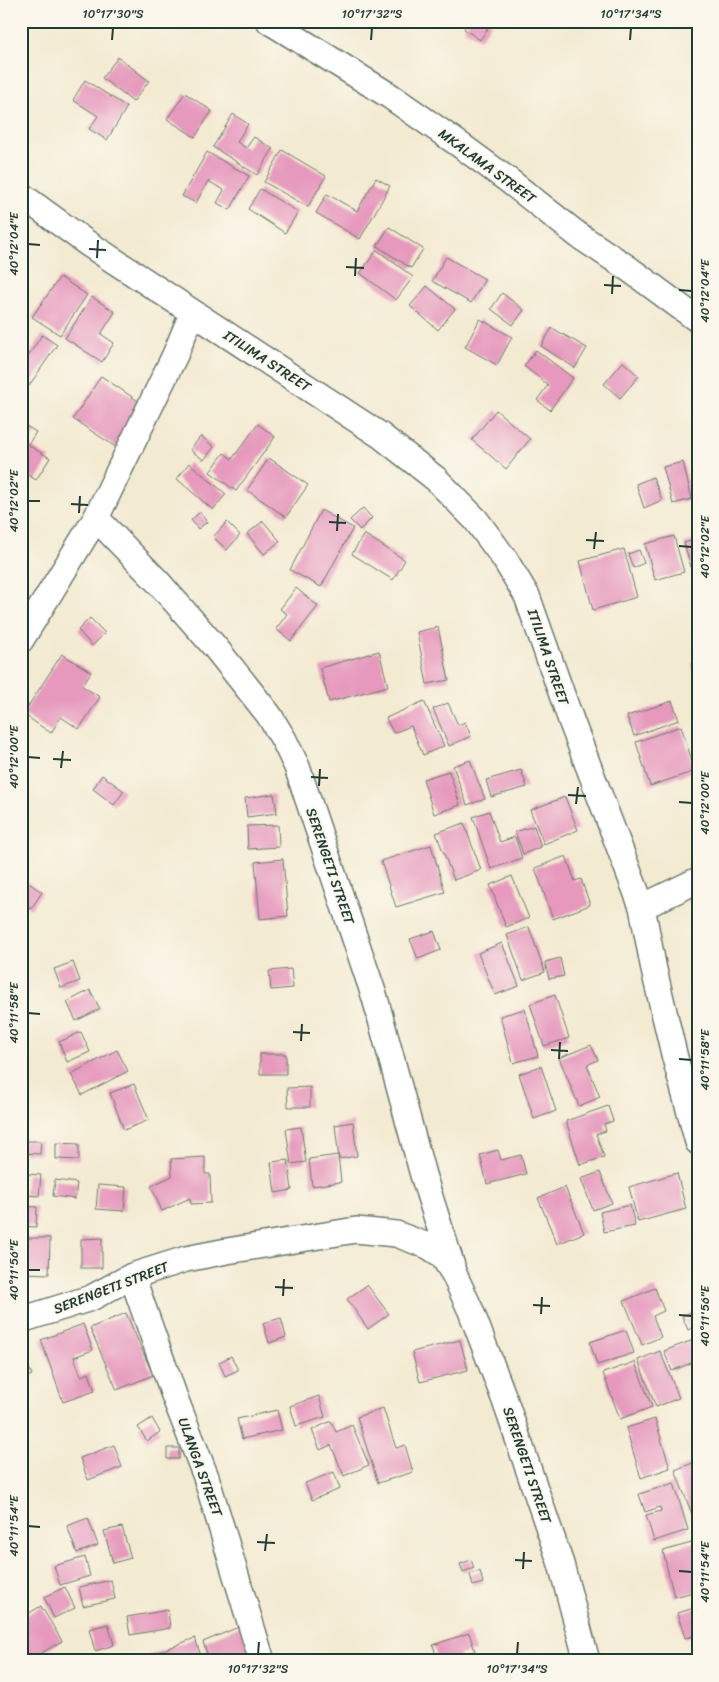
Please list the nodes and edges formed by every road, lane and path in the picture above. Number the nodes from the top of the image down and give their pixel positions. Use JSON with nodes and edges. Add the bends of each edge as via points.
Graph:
{"nodes":[{"id":1,"x":269,"y":21,"type":"edge"},
{"id":2,"x":21,"y":195,"type":"edge"},
{"id":3,"x":192,"y":314,"type":"junction"},
{"id":4,"x":698,"y":320,"type":"edge"},
{"id":5,"x":96,"y":518,"type":"junction"},
{"id":6,"x":21,"y":640,"type":"edge"},
{"id":7,"x":698,"y":880,"type":"edge"},
{"id":8,"x":642,"y":907,"type":"junction"},
{"id":9,"x":698,"y":1142,"type":"edge"},
{"id":10,"x":454,"y":1274,"type":"junction"},
{"id":11,"x":132,"y":1276,"type":"junction"},
{"id":12,"x":21,"y":1320,"type":"edge"},
{"id":13,"x":262,"y":1661,"type":"edge"},
{"id":14,"x":587,"y":1661,"type":"edge"}],
"edges":[{"from":1,"to":4,"type":"street","name":"MKALAMA STREET","via":[[390,96]]},
{"from":2,"to":3,"type":"street","name":"ITILIMA STREET"},
{"from":3,"to":5,"type":"street"},
{"from":3,"to":8,"type":"street","name":"ITILIMA STREET","via":[[380,435],[436,479],[476,520],[527,596]]},
{"from":5,"to":6,"type":"street"},
{"from":5,"to":10,"type":"street","name":"SERENGETI STREET","via":[[215,647],[269,715],[284,740],[297,768],[375,998]]},
{"from":7,"to":8,"type":"street"},
{"from":8,"to":9,"type":"street","name":"ITILIMA STREET","via":[[671,1040]]},
{"from":10,"to":11,"type":"street","name":"SERENGETI STREET","via":[[442,1255],[428,1246],[396,1234],[356,1230],[186,1259]]},
{"from":10,"to":14,"type":"street","name":"SERENGETI STREET","via":[[504,1398],[561,1564]]},
{"from":11,"to":12,"type":"street","name":"SERENGETI STREET","via":[[91,1298]]},
{"from":11,"to":13,"type":"street","name":"ULANGA STREET","via":[[206,1477]]}]}
